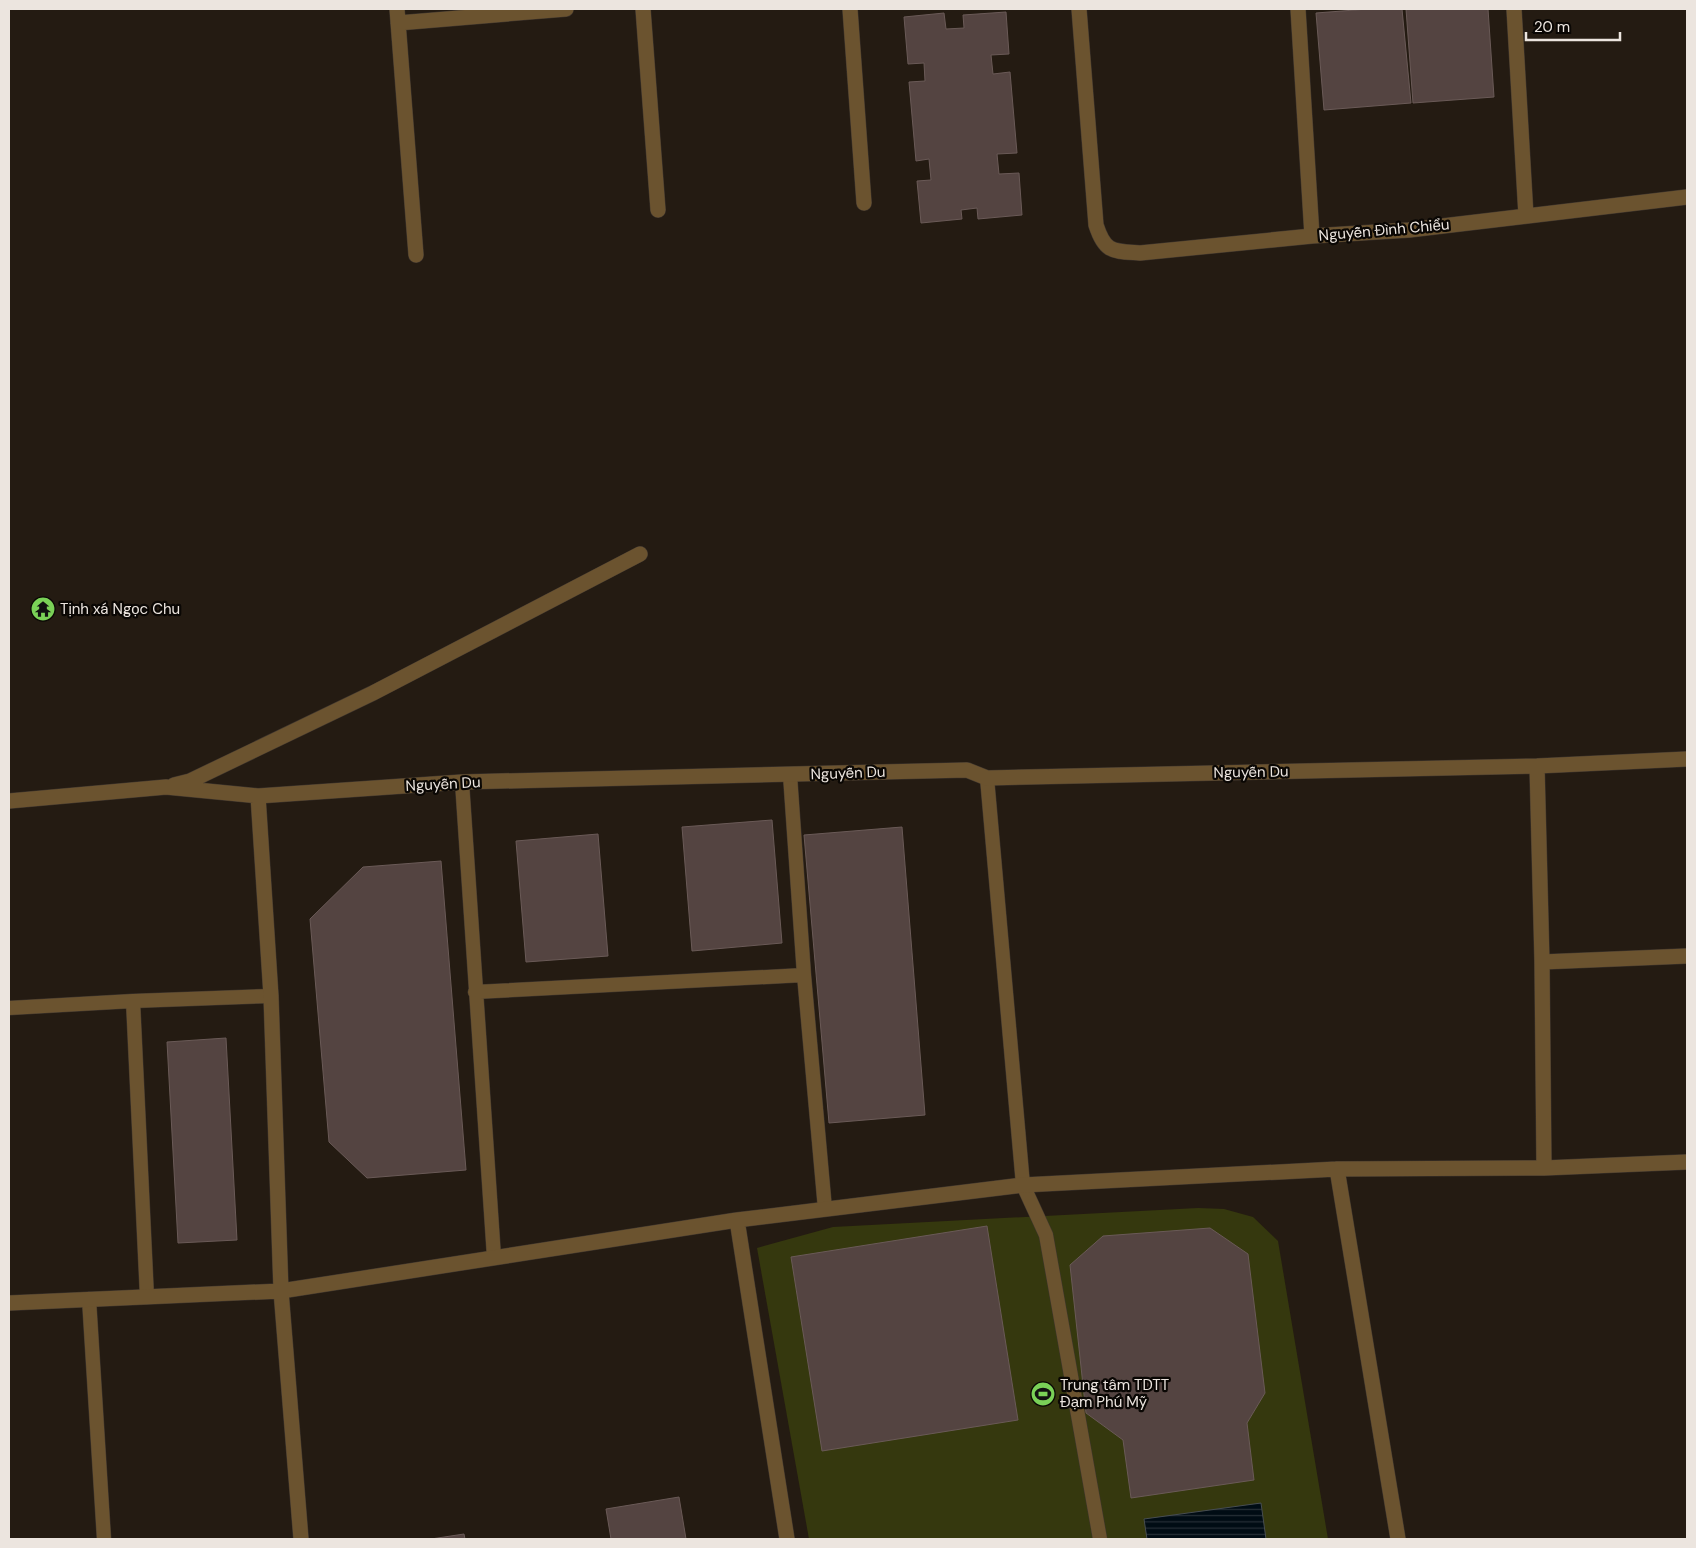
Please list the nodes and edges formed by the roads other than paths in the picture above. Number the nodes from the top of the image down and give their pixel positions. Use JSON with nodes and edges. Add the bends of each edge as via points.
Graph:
{"nodes":[{"id":1,"x":566,"y":9,"type":"edge"},
{"id":2,"x":643,"y":9,"type":"edge"},
{"id":3,"x":850,"y":9,"type":"edge"},
{"id":4,"x":1079,"y":9,"type":"edge"},
{"id":5,"x":1298,"y":9,"type":"edge"},
{"id":6,"x":1514,"y":9,"type":"edge"},
{"id":7,"x":397,"y":16,"type":"edge"},
{"id":8,"x":1687,"y":197,"type":"edge"},
{"id":9,"x":864,"y":203,"type":"dead end"},
{"id":10,"x":658,"y":210,"type":"dead end"},
{"id":11,"x":1526,"y":216,"type":"junction"},
{"id":12,"x":1312,"y":236,"type":"junction"},
{"id":13,"x":416,"y":255,"type":"dead end"},
{"id":14,"x":640,"y":554,"type":"dead end"},
{"id":15,"x":1687,"y":760,"type":"edge"},
{"id":16,"x":1537,"y":766,"type":"junction"},
{"id":17,"x":790,"y":775,"type":"junction"},
{"id":18,"x":987,"y":778,"type":"junction"},
{"id":19,"x":462,"y":782,"type":"junction"},
{"id":20,"x":166,"y":787,"type":"junction"},
{"id":21,"x":258,"y":796,"type":"junction"},
{"id":22,"x":9,"y":801,"type":"edge"},
{"id":23,"x":1687,"y":956,"type":"edge"},
{"id":24,"x":1542,"y":962,"type":"junction"},
{"id":25,"x":804,"y":976,"type":"junction"},
{"id":26,"x":475,"y":992,"type":"junction"},
{"id":27,"x":271,"y":996,"type":"junction"},
{"id":28,"x":133,"y":1001,"type":"junction"},
{"id":29,"x":9,"y":1008,"type":"edge"},
{"id":30,"x":1687,"y":1162,"type":"edge"},
{"id":31,"x":1544,"y":1168,"type":"junction"},
{"id":32,"x":1337,"y":1169,"type":"junction"},
{"id":33,"x":1023,"y":1185,"type":"junction"},
{"id":34,"x":825,"y":1209,"type":"junction"},
{"id":35,"x":737,"y":1220,"type":"junction"},
{"id":36,"x":494,"y":1258,"type":"junction"},
{"id":37,"x":281,"y":1290,"type":"junction"},
{"id":38,"x":147,"y":1297,"type":"junction"},
{"id":39,"x":88,"y":1299,"type":"junction"},
{"id":40,"x":9,"y":1303,"type":"edge"},
{"id":41,"x":104,"y":1539,"type":"edge"},
{"id":42,"x":301,"y":1539,"type":"edge"},
{"id":43,"x":787,"y":1539,"type":"edge"},
{"id":44,"x":1100,"y":1539,"type":"edge"},
{"id":45,"x":1398,"y":1539,"type":"edge"}],
"edges":[{"from":1,"to":7,"type":"street"},
{"from":2,"to":10,"type":"street"},
{"from":3,"to":9,"type":"street"},
{"from":4,"to":12,"type":"street","name":"Nguyễn Đình Chiểu","via":[[1096,225],[1100,239],[1113,251],[1140,253]]},
{"from":5,"to":12,"type":"street"},
{"from":6,"to":11,"type":"street"},
{"from":7,"to":13,"type":"street"},
{"from":8,"to":11,"type":"street","name":"Nguyễn Đình Chiểu"},
{"from":11,"to":12,"type":"street","name":"Nguyễn Đình Chiểu","via":[[1409,230]]},
{"from":14,"to":20,"type":"street","via":[[373,693],[190,781]]},
{"from":15,"to":16,"type":"street","name":"Nguyễn Du"},
{"from":16,"to":18,"type":"street","name":"Nguyễn Du"},
{"from":16,"to":24,"type":"street"},
{"from":17,"to":18,"type":"street","name":"Nguyễn Du","via":[[967,770]]},
{"from":17,"to":19,"type":"street","name":"Nguyễn Du"},
{"from":17,"to":25,"type":"lane"},
{"from":18,"to":33,"type":"lane"},
{"from":19,"to":21,"type":"street","name":"Nguyễn Du"},
{"from":19,"to":26,"type":"lane"},
{"from":20,"to":21,"type":"street","name":"Nguyễn Du"},
{"from":20,"to":22,"type":"street","name":"Nguyễn Du"},
{"from":21,"to":27,"type":"street"},
{"from":23,"to":24,"type":"street"},
{"from":24,"to":31,"type":"street"},
{"from":25,"to":26,"type":"lane"},
{"from":25,"to":34,"type":"lane"},
{"from":26,"to":36,"type":"lane"},
{"from":27,"to":28,"type":"lane"},
{"from":27,"to":37,"type":"street"},
{"from":28,"to":29,"type":"lane"},
{"from":28,"to":38,"type":"lane"},
{"from":30,"to":31,"type":"street"},
{"from":31,"to":32,"type":"street"},
{"from":32,"to":33,"type":"street"},
{"from":32,"to":45,"type":"street"},
{"from":33,"to":34,"type":"street"},
{"from":33,"to":44,"type":"lane","via":[[1046,1235]]},
{"from":34,"to":35,"type":"street"},
{"from":35,"to":36,"type":"street"},
{"from":35,"to":43,"type":"street"},
{"from":36,"to":37,"type":"street"},
{"from":37,"to":38,"type":"street"},
{"from":37,"to":42,"type":"street"},
{"from":38,"to":39,"type":"street"},
{"from":39,"to":40,"type":"street"},
{"from":39,"to":41,"type":"lane"}]}
